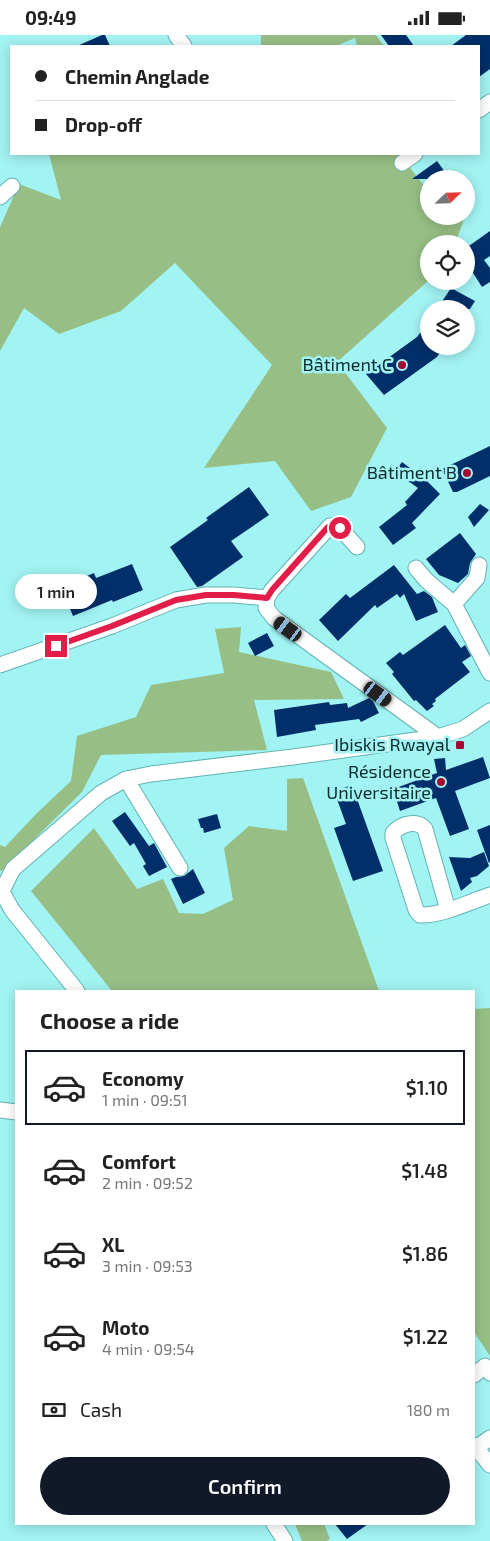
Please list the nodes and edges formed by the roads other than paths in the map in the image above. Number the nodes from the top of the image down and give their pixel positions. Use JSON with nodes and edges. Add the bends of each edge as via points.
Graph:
{"nodes":[{"id":1,"x":414,"y":155,"type":"edge"},
{"id":2,"x":402,"y":163,"type":"dead end"},
{"id":3,"x":12,"y":186,"type":"dead end"},
{"id":4,"x":0,"y":197,"type":"edge"},
{"id":5,"x":357,"y":547,"type":"dead end"},
{"id":6,"x":479,"y":565,"type":"dead end"},
{"id":7,"x":416,"y":568,"type":"dead end"},
{"id":8,"x":267,"y":598,"type":"junction"},
{"id":9,"x":454,"y":605,"type":"junction"},
{"id":10,"x":0,"y":665,"type":"edge"},
{"id":11,"x":490,"y":673,"type":"edge"},
{"id":12,"x":488,"y":717,"type":"edge"},
{"id":13,"x":438,"y":737,"type":"junction"},
{"id":14,"x":126,"y":779,"type":"junction"},
{"id":15,"x":180,"y":868,"type":"dead end"},
{"id":16,"x":1,"y":893,"type":"edge"},
{"id":17,"x":490,"y":895,"type":"edge"},
{"id":18,"x":448,"y":910,"type":"junction"},
{"id":19,"x":76,"y":990,"type":"edge"},
{"id":20,"x":0,"y":1110,"type":"edge"},
{"id":21,"x":15,"y":1112,"type":"edge"},
{"id":22,"x":490,"y":1373,"type":"edge"},
{"id":23,"x":475,"y":1374,"type":"edge"},
{"id":24,"x":490,"y":1438,"type":"edge"},
{"id":25,"x":475,"y":1446,"type":"edge"},
{"id":26,"x":490,"y":1465,"type":"edge"},
{"id":27,"x":275,"y":1525,"type":"edge"},
{"id":28,"x":285,"y":1541,"type":"edge"}],
"edges":[{"from":1,"to":2,"type":"street"},
{"from":3,"to":4,"type":"street"},
{"from":5,"to":8,"type":"street","via":[[338,526],[330,526]]},
{"from":6,"to":9,"type":"street","via":[[477,577]]},
{"from":7,"to":9,"type":"street"},
{"from":8,"to":10,"type":"street","via":[[206,595],[176,600]]},
{"from":8,"to":13,"type":"street","via":[[266,608],[274,618]]},
{"from":9,"to":11,"type":"street"},
{"from":12,"to":13,"type":"street"},
{"from":13,"to":14,"type":"street"},
{"from":14,"to":15,"type":"street"},
{"from":14,"to":16,"type":"street","via":[[101,793],[12,869]]},
{"from":16,"to":19,"type":"street"},
{"from":17,"to":18,"type":"street"},
{"from":18,"to":18,"type":"street","via":[[427,916],[416,910],[393,838],[396,829],[414,822],[425,829]]},
{"from":20,"to":21,"type":"street"},
{"from":22,"to":23,"type":"street","via":[[485,1366]]},
{"from":24,"to":25,"type":"street"},
{"from":25,"to":26,"type":"street"},
{"from":27,"to":28,"type":"street"}]}
